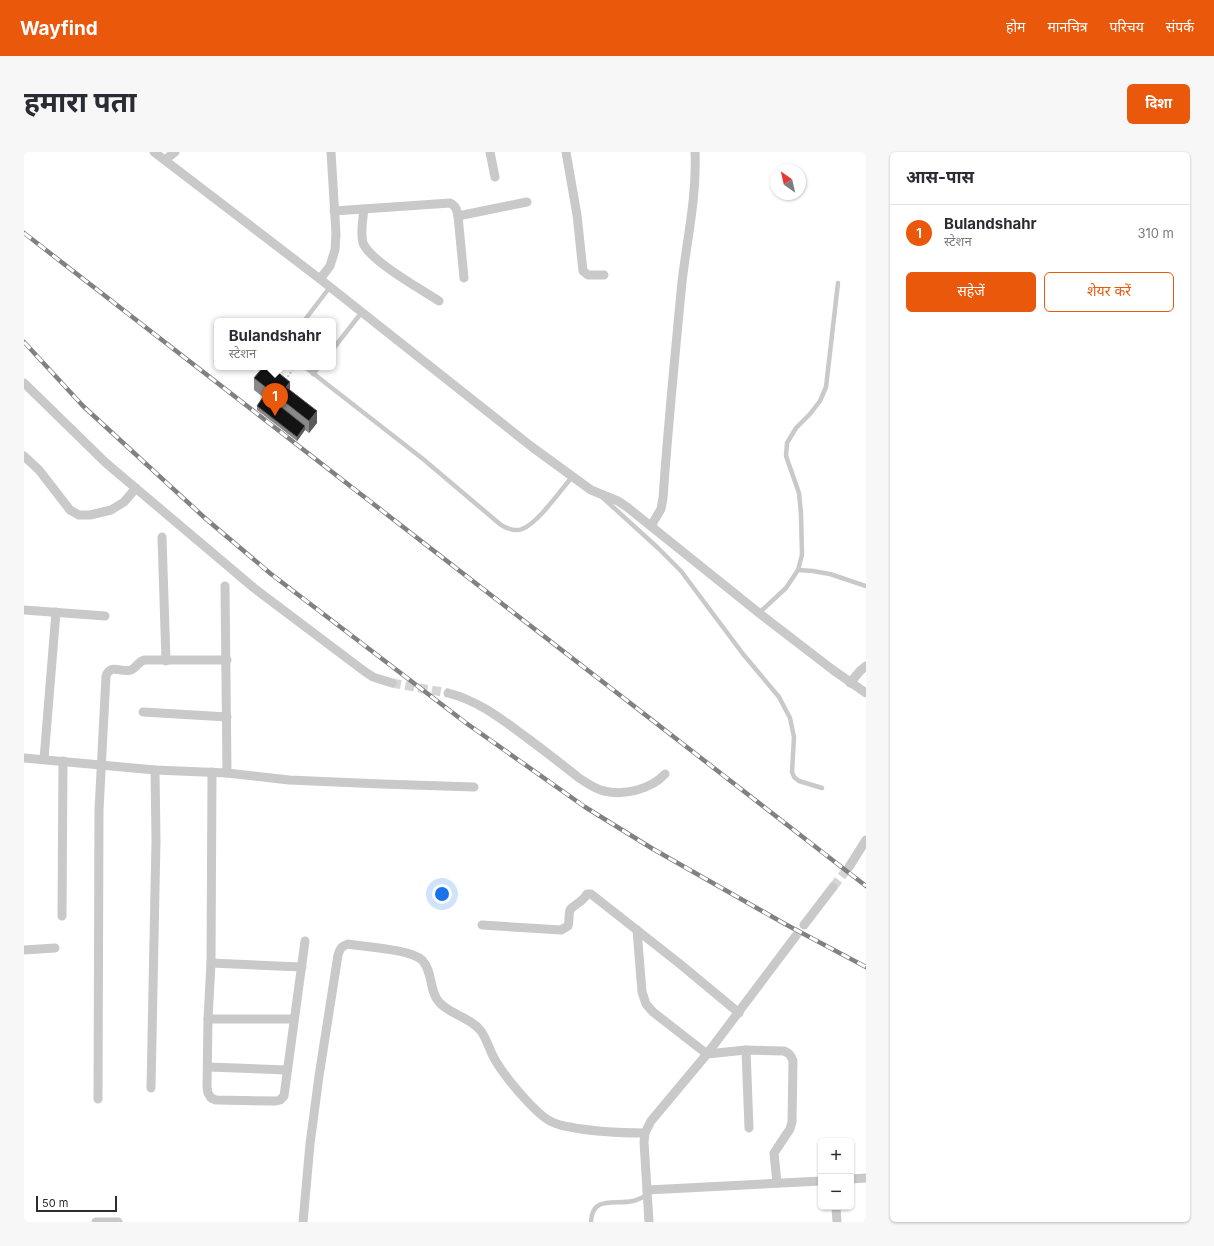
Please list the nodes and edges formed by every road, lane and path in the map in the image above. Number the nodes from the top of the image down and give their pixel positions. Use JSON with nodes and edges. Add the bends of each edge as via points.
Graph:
{"nodes":[{"id":1,"x":154,"y":152,"type":"edge"},
{"id":2,"x":175,"y":152,"type":"edge"},
{"id":3,"x":332,"y":152,"type":"edge"},
{"id":4,"x":490,"y":152,"type":"edge"},
{"id":5,"x":566,"y":152,"type":"edge"},
{"id":6,"x":695,"y":152,"type":"edge"},
{"id":7,"x":165,"y":160,"type":"junction"},
{"id":8,"x":495,"y":177,"type":"dead end"},
{"id":9,"x":527,"y":202,"type":"dead end"},
{"id":10,"x":364,"y":209,"type":"junction"},
{"id":11,"x":334,"y":211,"type":"junction"},
{"id":12,"x":458,"y":216,"type":"junction"},
{"id":13,"x":604,"y":275,"type":"dead end"},
{"id":14,"x":464,"y":278,"type":"dead end"},
{"id":15,"x":320,"y":280,"type":"junction"},
{"id":16,"x":838,"y":284,"type":"dead end"},
{"id":17,"x":330,"y":288,"type":"junction"},
{"id":18,"x":439,"y":301,"type":"dead end"},
{"id":19,"x":362,"y":312,"type":"junction"},
{"id":20,"x":306,"y":318,"type":"edge"},
{"id":21,"x":336,"y":345,"type":"edge"},
{"id":22,"x":293,"y":370,"type":"edge"},
{"id":23,"x":309,"y":370,"type":"edge"},
{"id":24,"x":317,"y":370,"type":"edge"},
{"id":25,"x":314,"y":374,"type":"junction"},
{"id":26,"x":284,"y":381,"type":"edge"},
{"id":27,"x":24,"y":383,"type":"edge"},
{"id":28,"x":24,"y":456,"type":"edge"},
{"id":29,"x":572,"y":477,"type":"junction"},
{"id":30,"x":136,"y":488,"type":"junction"},
{"id":31,"x":600,"y":495,"type":"junction"},
{"id":32,"x":651,"y":526,"type":"junction"},
{"id":33,"x":162,"y":537,"type":"dead end"},
{"id":34,"x":798,"y":570,"type":"junction"},
{"id":35,"x":225,"y":586,"type":"dead end"},
{"id":36,"x":866,"y":586,"type":"edge"},
{"id":37,"x":24,"y":610,"type":"edge"},
{"id":38,"x":56,"y":612,"type":"junction"},
{"id":39,"x":759,"y":613,"type":"junction"},
{"id":40,"x":105,"y":616,"type":"dead end"},
{"id":41,"x":226,"y":660,"type":"junction"},
{"id":42,"x":166,"y":661,"type":"junction"},
{"id":43,"x":866,"y":666,"type":"edge"},
{"id":44,"x":392,"y":683,"type":"tunnel mouth"},
{"id":45,"x":850,"y":683,"type":"junction"},
{"id":46,"x":448,"y":693,"type":"tunnel mouth"},
{"id":47,"x":866,"y":693,"type":"edge"},
{"id":48,"x":143,"y":712,"type":"dead end"},
{"id":49,"x":227,"y":717,"type":"junction"},
{"id":50,"x":24,"y":758,"type":"edge"},
{"id":51,"x":44,"y":759,"type":"junction"},
{"id":52,"x":63,"y":761,"type":"junction"},
{"id":53,"x":102,"y":764,"type":"junction"},
{"id":54,"x":155,"y":770,"type":"junction"},
{"id":55,"x":212,"y":772,"type":"junction"},
{"id":56,"x":227,"y":773,"type":"junction"},
{"id":57,"x":665,"y":774,"type":"dead end"},
{"id":58,"x":474,"y":786,"type":"dead end"},
{"id":59,"x":822,"y":788,"type":"dead end"},
{"id":60,"x":866,"y":840,"type":"edge"},
{"id":61,"x":849,"y":867,"type":"tunnel mouth"},
{"id":62,"x":833,"y":887,"type":"tunnel mouth"},
{"id":63,"x":62,"y":916,"type":"dead end"},
{"id":64,"x":482,"y":925,"type":"dead end"},
{"id":65,"x":804,"y":925,"type":"tunnel mouth"},
{"id":66,"x":637,"y":930,"type":"junction"},
{"id":67,"x":795,"y":937,"type":"tunnel mouth"},
{"id":68,"x":305,"y":941,"type":"dead end"},
{"id":69,"x":55,"y":948,"type":"dead end"},
{"id":70,"x":24,"y":950,"type":"edge"},
{"id":71,"x":211,"y":963,"type":"junction"},
{"id":72,"x":302,"y":967,"type":"junction"},
{"id":73,"x":739,"y":1013,"type":"junction"},
{"id":74,"x":208,"y":1019,"type":"junction"},
{"id":75,"x":294,"y":1019,"type":"junction"},
{"id":76,"x":746,"y":1050,"type":"junction"},
{"id":77,"x":707,"y":1054,"type":"junction"},
{"id":78,"x":208,"y":1067,"type":"junction"},
{"id":79,"x":287,"y":1070,"type":"junction"},
{"id":80,"x":151,"y":1088,"type":"dead end"},
{"id":81,"x":98,"y":1099,"type":"dead end"},
{"id":82,"x":749,"y":1128,"type":"dead end"},
{"id":83,"x":645,"y":1133,"type":"junction"},
{"id":84,"x":866,"y":1178,"type":"edge"},
{"id":85,"x":854,"y":1179,"type":"edge"},
{"id":86,"x":818,"y":1181,"type":"edge"},
{"id":87,"x":777,"y":1183,"type":"junction"},
{"id":88,"x":647,"y":1192,"type":"junction"},
{"id":89,"x":836,"y":1210,"type":"edge"},
{"id":90,"x":96,"y":1222,"type":"edge"},
{"id":91,"x":118,"y":1222,"type":"edge"},
{"id":92,"x":303,"y":1222,"type":"edge"},
{"id":93,"x":591,"y":1222,"type":"edge"},
{"id":94,"x":649,"y":1222,"type":"edge"},
{"id":95,"x":837,"y":1222,"type":"edge"}],
"edges":[{"from":1,"to":7,"type":"street"},
{"from":2,"to":7,"type":"street"},
{"from":3,"to":11,"type":"street"},
{"from":4,"to":8,"type":"street"},
{"from":5,"to":13,"type":"street","via":[[583,271],[588,275]]},
{"from":6,"to":32,"type":"street","via":[[693,208],[682,282],[663,498],[661,509]]},
{"from":7,"to":15,"type":"street"},
{"from":9,"to":12,"type":"street"},
{"from":10,"to":11,"type":"street"},
{"from":10,"to":12,"type":"street","via":[[450,204],[457,208]]},
{"from":10,"to":18,"type":"street","via":[[362,235],[363,244],[368,251],[393,272]]},
{"from":11,"to":15,"type":"street","via":[[335,250],[330,266]]},
{"from":12,"to":14,"type":"street"},
{"from":15,"to":17,"type":"street"},
{"from":16,"to":34,"type":"lane","via":[[826,387],[820,401],[796,428],[787,443],[786,456],[799,493],[802,514],[802,555]]},
{"from":17,"to":19,"type":"street"},
{"from":17,"to":20,"type":"lane"},
{"from":19,"to":21,"type":"lane"},
{"from":19,"to":29,"type":"street"},
{"from":22,"to":26,"type":"path"},
{"from":23,"to":25,"type":"lane"},
{"from":24,"to":25,"type":"lane"},
{"from":25,"to":29,"type":"lane","via":[[510,530],[521,530],[532,524]]},
{"from":27,"to":30,"type":"street","via":[[106,463]]},
{"from":28,"to":30,"type":"street","via":[[70,510],[79,515],[112,510],[124,502]]},
{"from":29,"to":31,"type":"street"},
{"from":30,"to":44,"type":"street","via":[[254,588],[364,671]]},
{"from":31,"to":32,"type":"street","via":[[618,501]]},
{"from":31,"to":59,"type":"lane","via":[[681,572],[742,654],[779,697],[790,718],[794,737],[794,777]]},
{"from":32,"to":39,"type":"street"},
{"from":33,"to":42,"type":"street"},
{"from":34,"to":36,"type":"lane","via":[[830,574]]},
{"from":34,"to":39,"type":"lane","via":[[786,588]]},
{"from":35,"to":41,"type":"street"},
{"from":37,"to":38,"type":"street"},
{"from":38,"to":40,"type":"street"},
{"from":38,"to":51,"type":"street"},
{"from":39,"to":45,"type":"street"},
{"from":41,"to":42,"type":"street"},
{"from":41,"to":49,"type":"street"},
{"from":42,"to":53,"type":"street","via":[[144,660],[134,669],[115,669],[107,672]]},
{"from":43,"to":45,"type":"street"},
{"from":45,"to":47,"type":"street"},
{"from":46,"to":57,"type":"street","via":[[479,704],[496,714],[579,778],[604,791],[633,791],[651,786]]},
{"from":48,"to":49,"type":"street"},
{"from":49,"to":56,"type":"street"},
{"from":50,"to":51,"type":"street"},
{"from":51,"to":52,"type":"street"},
{"from":52,"to":53,"type":"street"},
{"from":52,"to":63,"type":"street"},
{"from":53,"to":54,"type":"street"},
{"from":53,"to":81,"type":"street","via":[[99,825]]},
{"from":54,"to":55,"type":"street"},
{"from":54,"to":80,"type":"street"},
{"from":55,"to":56,"type":"street"},
{"from":55,"to":71,"type":"street"},
{"from":56,"to":58,"type":"street","via":[[289,780]]},
{"from":60,"to":61,"type":"street"},
{"from":62,"to":65,"type":"street"},
{"from":64,"to":66,"type":"street","via":[[565,929],[572,908],[588,893]]},
{"from":66,"to":73,"type":"street"},
{"from":66,"to":77,"type":"street","via":[[642,992],[646,1004]]},
{"from":67,"to":73,"type":"street"},
{"from":68,"to":72,"type":"street"},
{"from":69,"to":70,"type":"street"},
{"from":71,"to":72,"type":"street"},
{"from":71,"to":74,"type":"street"},
{"from":72,"to":75,"type":"street"},
{"from":73,"to":77,"type":"street"},
{"from":74,"to":75,"type":"street"},
{"from":74,"to":78,"type":"street"},
{"from":75,"to":79,"type":"street"},
{"from":76,"to":77,"type":"street"},
{"from":76,"to":82,"type":"street"},
{"from":76,"to":87,"type":"street","via":[[784,1051],[792,1056],[792,1122],[774,1153]]},
{"from":77,"to":83,"type":"street","via":[[651,1121]]},
{"from":78,"to":79,"type":"street"},
{"from":78,"to":79,"type":"street","via":[[208,1093],[216,1100],[280,1100],[284,1096]]},
{"from":83,"to":88,"type":"street"},
{"from":83,"to":92,"type":"street","via":[[592,1131],[550,1121],[524,1098],[497,1064],[481,1030],[439,1003],[434,996],[428,971],[422,961],[413,955],[397,951],[348,944],[339,949],[338,955],[310,1144]]},
{"from":84,"to":85,"type":"street"},
{"from":86,"to":87,"type":"street"},
{"from":87,"to":88,"type":"street"},
{"from":88,"to":93,"type":"lane","via":[[632,1201],[607,1202],[599,1205],[591,1215]]},
{"from":88,"to":94,"type":"street"},
{"from":89,"to":95,"type":"street"},
{"from":90,"to":91,"type":"street"}]}
